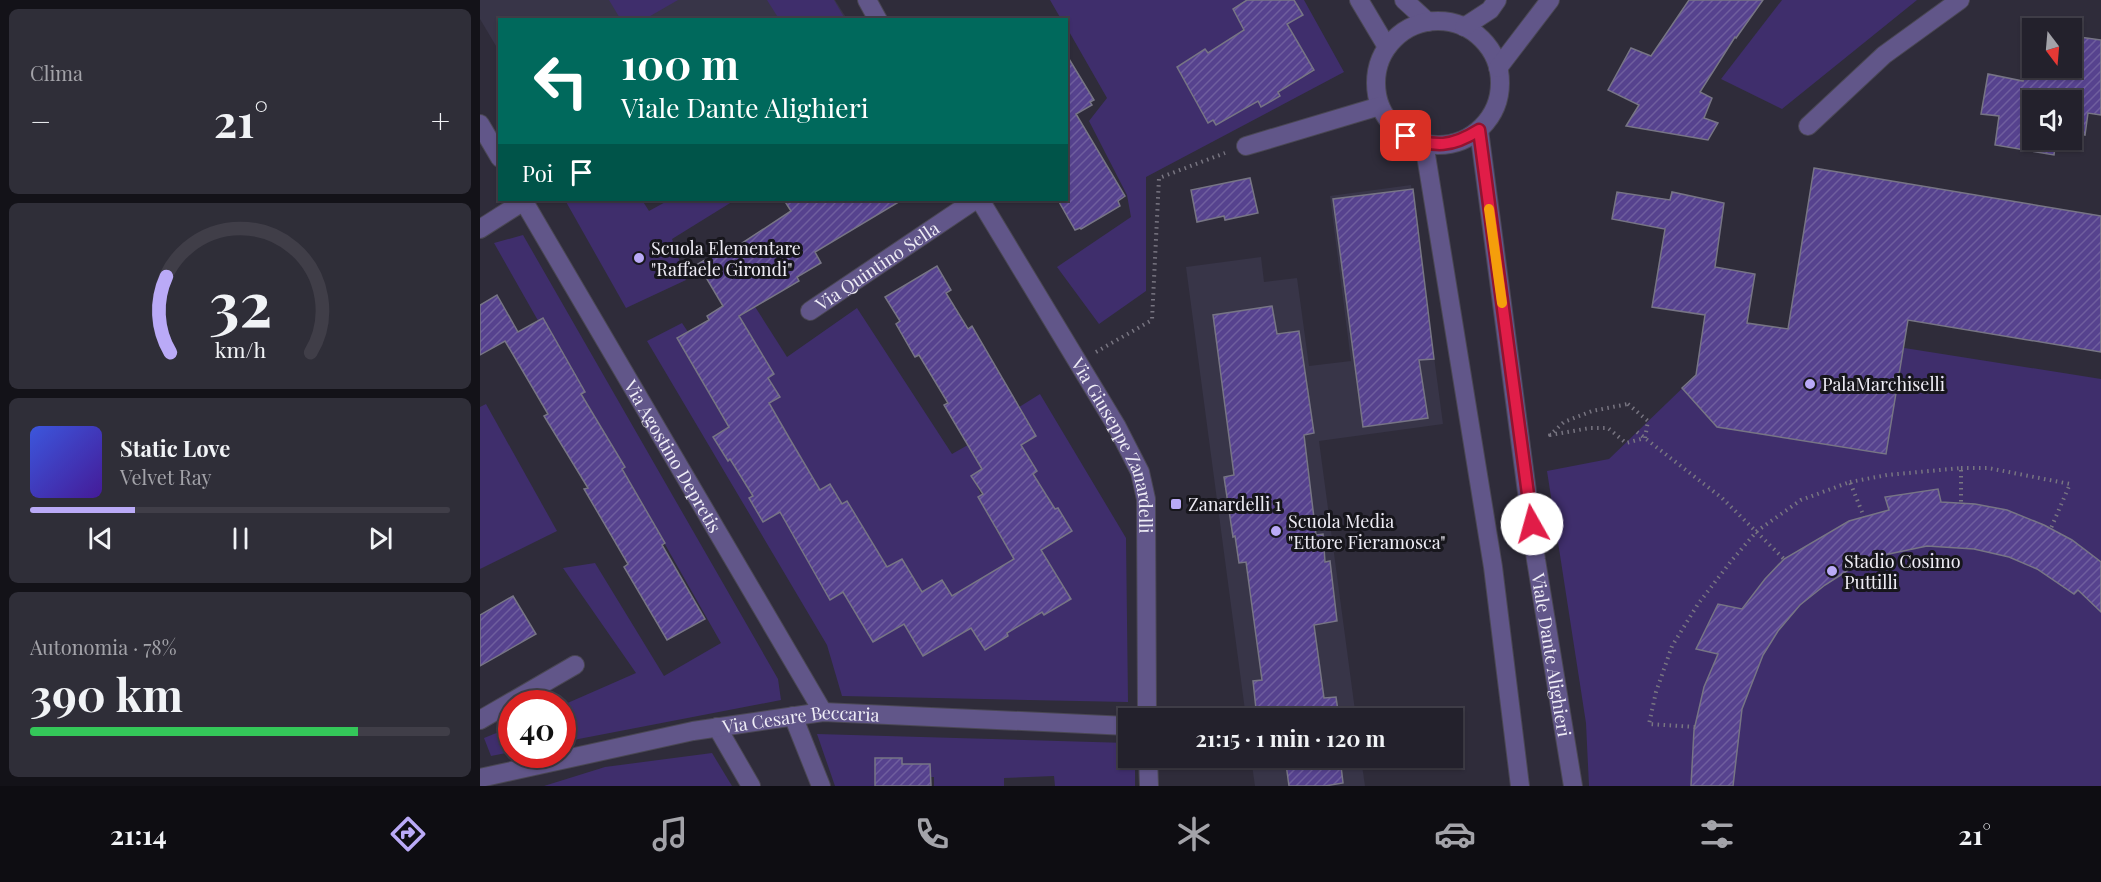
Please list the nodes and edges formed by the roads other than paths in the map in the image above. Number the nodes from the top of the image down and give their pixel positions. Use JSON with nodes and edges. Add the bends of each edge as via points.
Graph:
{"nodes":[{"id":1,"x":867,"y":0,"type":"edge"},
{"id":2,"x":1359,"y":0,"type":"edge"},
{"id":3,"x":1404,"y":0,"type":"edge"},
{"id":4,"x":1497,"y":0,"type":"edge"},
{"id":5,"x":1550,"y":0,"type":"edge"},
{"id":6,"x":1959,"y":0,"type":"edge"},
{"id":7,"x":877,"y":18,"type":"edge"},
{"id":8,"x":1428,"y":22,"type":"junction"},
{"id":9,"x":1464,"y":27,"type":"junction"},
{"id":10,"x":1387,"y":47,"type":"junction"},
{"id":11,"x":1498,"y":68,"type":"junction"},
{"id":12,"x":1380,"y":106,"type":"junction"},
{"id":13,"x":480,"y":123,"type":"edge"},
{"id":14,"x":1808,"y":126,"type":"dead end"},
{"id":15,"x":1479,"y":130,"type":"junction"},
{"id":16,"x":1424,"y":143,"type":"junction"},
{"id":17,"x":1246,"y":146,"type":"road end"},
{"id":18,"x":498,"y":154,"type":"edge"},
{"id":19,"x":522,"y":201,"type":"edge"},
{"id":20,"x":524,"y":201,"type":"edge"},
{"id":21,"x":974,"y":201,"type":"edge"},
{"id":22,"x":981,"y":201,"type":"edge"},
{"id":23,"x":480,"y":229,"type":"edge"},
{"id":24,"x":810,"y":311,"type":"dead end"},
{"id":25,"x":574,"y":665,"type":"dead end"},
{"id":26,"x":1148,"y":708,"type":"edge"},
{"id":27,"x":823,"y":712,"type":"junction"},
{"id":28,"x":793,"y":716,"type":"junction"},
{"id":29,"x":480,"y":720,"type":"edge"},
{"id":30,"x":1118,"y":726,"type":"edge"},
{"id":31,"x":717,"y":727,"type":"junction"},
{"id":32,"x":1148,"y":768,"type":"edge"},
{"id":33,"x":480,"y":778,"type":"edge"},
{"id":34,"x":751,"y":786,"type":"edge"},
{"id":35,"x":821,"y":786,"type":"edge"},
{"id":36,"x":1149,"y":786,"type":"edge"},
{"id":37,"x":1520,"y":786,"type":"edge"},
{"id":38,"x":1573,"y":786,"type":"edge"}],
"edges":[{"from":1,"to":7,"type":"street"},
{"from":2,"to":10,"type":"street"},
{"from":3,"to":8,"type":"street"},
{"from":4,"to":9,"type":"street","via":[[1490,10]]},
{"from":5,"to":11,"type":"street"},
{"from":6,"to":14,"type":"street","via":[[1884,55]]},
{"from":8,"to":9,"type":"street","via":[[1446,21]]},
{"from":8,"to":10,"type":"street","via":[[1403,32]]},
{"from":9,"to":11,"type":"street","via":[[1484,41]]},
{"from":10,"to":12,"type":"street","via":[[1378,66]]},
{"from":11,"to":15,"type":"street","via":[[1497,101]]},
{"from":12,"to":16,"type":"street","via":[[1390,123],[1406,136]]},
{"from":12,"to":17,"type":"street"},
{"from":13,"to":18,"type":"street"},
{"from":15,"to":16,"type":"street","via":[[1462,140]]},
{"from":15,"to":38,"type":"street","name":"Viale Dante Alighieri","via":[[1536,560]]},
{"from":16,"to":37,"type":"street","via":[[1493,567]]},
{"from":19,"to":23,"type":"street"},
{"from":20,"to":27,"type":"street","name":"Via Agostino Depretis"},
{"from":21,"to":24,"type":"street","name":"Via Quintino Sella"},
{"from":22,"to":26,"type":"street","name":"Via Giuseppe Zanardelli","via":[[1140,472],[1146,499]]},
{"from":25,"to":29,"type":"street"},
{"from":27,"to":28,"type":"street","name":"Via Cesare Beccaria"},
{"from":27,"to":30,"type":"street","name":"Via Cesare Beccaria"},
{"from":28,"to":31,"type":"street","name":"Via Cesare Beccaria"},
{"from":28,"to":35,"type":"street"},
{"from":31,"to":33,"type":"street","name":"Via Cesare Beccaria"},
{"from":31,"to":34,"type":"street"},
{"from":32,"to":36,"type":"street"}]}
